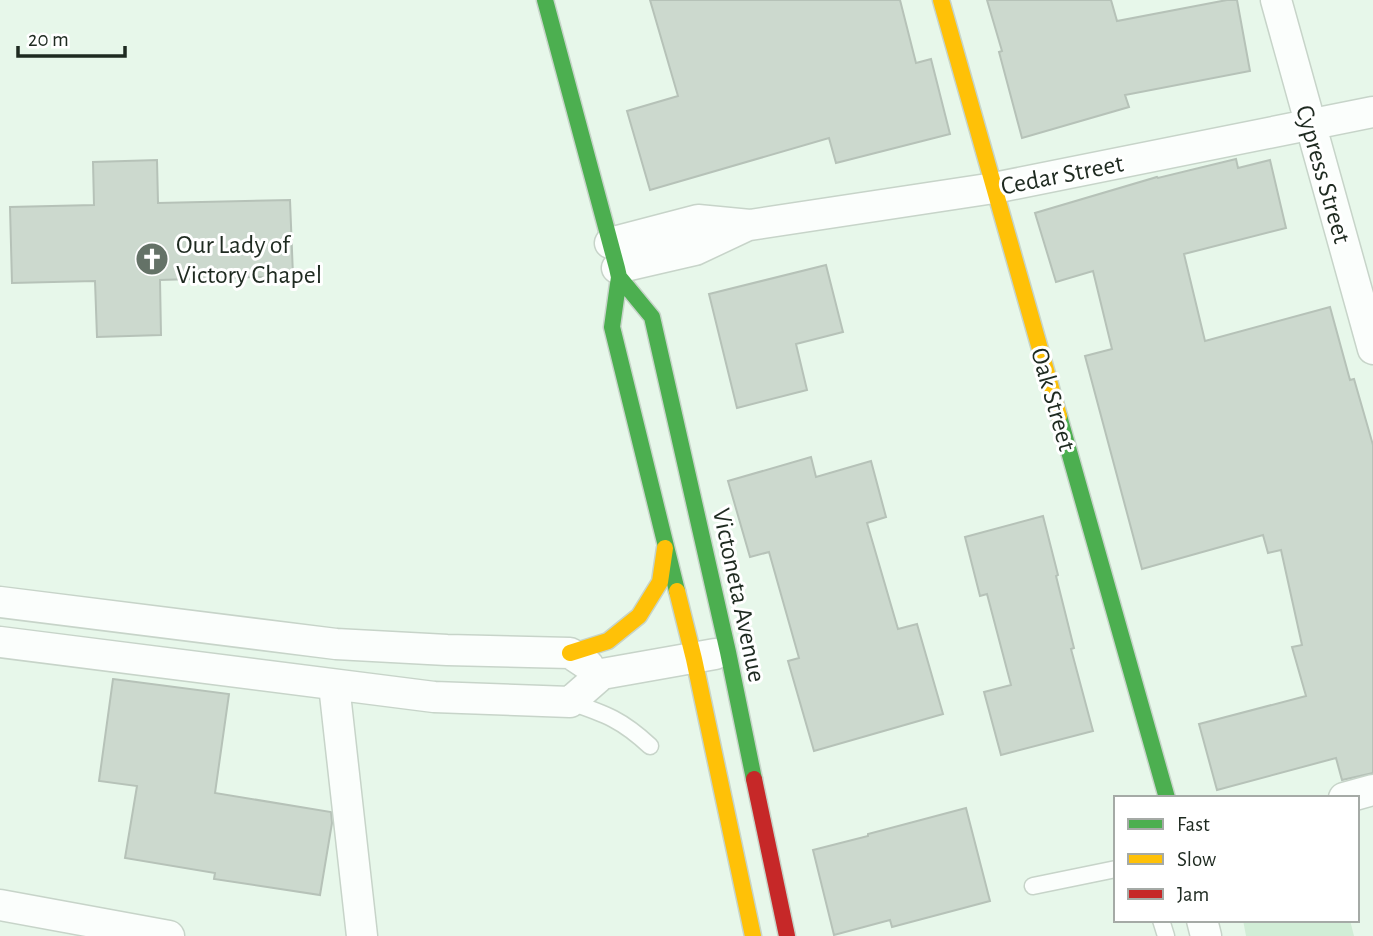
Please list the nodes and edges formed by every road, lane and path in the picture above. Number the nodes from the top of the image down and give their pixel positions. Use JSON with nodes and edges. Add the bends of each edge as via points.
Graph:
{"nodes":[{"id":1,"x":545,"y":0,"type":"edge"},
{"id":2,"x":941,"y":0,"type":"edge"},
{"id":3,"x":1276,"y":0,"type":"edge"},
{"id":4,"x":1373,"y":112,"type":"edge"},
{"id":5,"x":1309,"y":124,"type":"junction"},
{"id":6,"x":994,"y":188,"type":"junction"},
{"id":7,"x":615,"y":263,"type":"junction"},
{"id":8,"x":1373,"y":349,"type":"edge"},
{"id":9,"x":666,"y":542,"type":"junction"},
{"id":10,"x":0,"y":602,"type":"edge"},
{"id":11,"x":57,"y":610,"type":"junction"},
{"id":12,"x":0,"y":642,"type":"edge"},
{"id":13,"x":51,"y":650,"type":"junction"},
{"id":14,"x":728,"y":652,"type":"junction"},
{"id":15,"x":570,"y":653,"type":"junction"},
{"id":16,"x":694,"y":659,"type":"junction"},
{"id":17,"x":602,"y":674,"type":"junction"},
{"id":18,"x":334,"y":684,"type":"junction"},
{"id":19,"x":570,"y":702,"type":"junction"},
{"id":20,"x":650,"y":746,"type":"dead end"},
{"id":21,"x":1373,"y":790,"type":"edge"},
{"id":22,"x":1166,"y":796,"type":"edge"},
{"id":23,"x":1351,"y":796,"type":"edge"},
{"id":24,"x":1114,"y":869,"type":"edge"},
{"id":25,"x":1032,"y":886,"type":"dead end"},
{"id":26,"x":0,"y":905,"type":"edge"},
{"id":27,"x":169,"y":936,"type":"edge"},
{"id":28,"x":362,"y":936,"type":"edge"},
{"id":29,"x":753,"y":936,"type":"edge"},
{"id":30,"x":787,"y":936,"type":"edge"}],
"edges":[{"from":1,"to":7,"type":"main road","name":"Victoneta Avenue"},
{"from":2,"to":6,"type":"main road","name":"Oak Street"},
{"from":3,"to":5,"type":"street","name":"Cypress Street"},
{"from":4,"to":5,"type":"street","name":"Cedar Street"},
{"from":5,"to":6,"type":"street","name":"Cedar Street"},
{"from":5,"to":8,"type":"street","name":"Cypress Street"},
{"from":6,"to":7,"type":"street","name":"Cedar Street","via":[[750,225],[695,250]]},
{"from":6,"to":22,"type":"main road","name":"Oak Street"},
{"from":7,"to":9,"type":"main road","name":"Victoneta Avenue","via":[[612,327]]},
{"from":7,"to":14,"type":"main road","name":"Victoneta Avenue","via":[[652,317]]},
{"from":9,"to":15,"type":"main road","via":[[660,582],[639,616],[608,641]]},
{"from":9,"to":16,"type":"main road","name":"Victoneta Avenue"},
{"from":10,"to":11,"type":"street"},
{"from":11,"to":13,"type":"street"},
{"from":11,"to":15,"type":"street","via":[[336,644]]},
{"from":12,"to":13,"type":"street"},
{"from":13,"to":18,"type":"street"},
{"from":14,"to":16,"type":"street"},
{"from":14,"to":30,"type":"main road","name":"Victoneta Avenue"},
{"from":15,"to":17,"type":"street"},
{"from":16,"to":17,"type":"street"},
{"from":16,"to":29,"type":"main road","name":"Victoneta Avenue"},
{"from":17,"to":19,"type":"street"},
{"from":18,"to":19,"type":"street","via":[[434,697]]},
{"from":18,"to":28,"type":"street"},
{"from":19,"to":20,"type":"lane","via":[[606,714]]},
{"from":21,"to":23,"type":"street"},
{"from":24,"to":25,"type":"lane"},
{"from":26,"to":27,"type":"street"}]}
